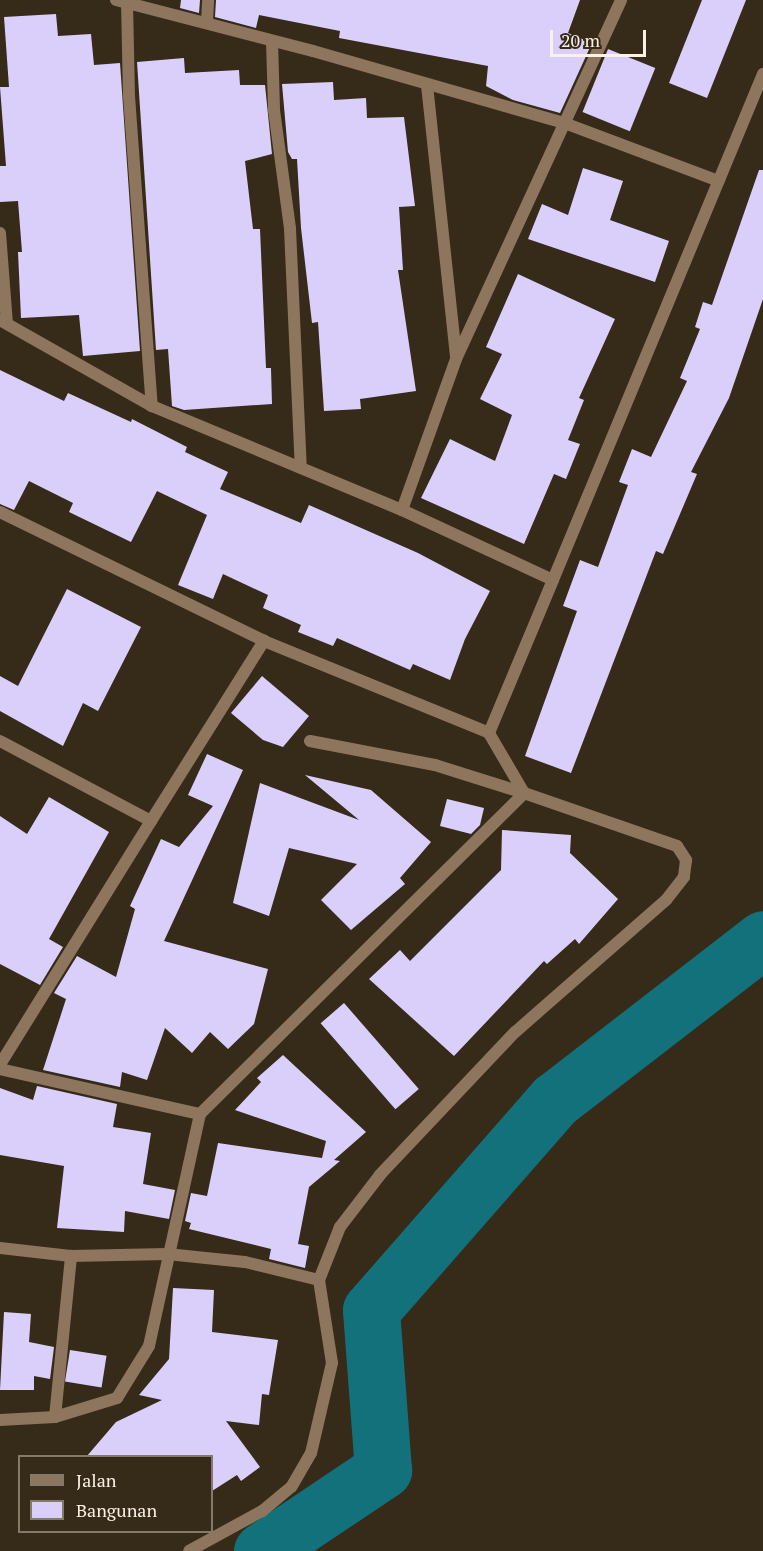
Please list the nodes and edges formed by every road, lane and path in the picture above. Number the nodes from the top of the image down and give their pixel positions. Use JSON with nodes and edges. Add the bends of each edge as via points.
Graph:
{"nodes":[{"id":1,"x":208,"y":0,"type":"edge"},
{"id":2,"x":621,"y":0,"type":"edge"},
{"id":3,"x":121,"y":1,"type":"edge"},
{"id":4,"x":207,"y":22,"type":"junction"},
{"id":5,"x":272,"y":41,"type":"junction"},
{"id":6,"x":763,"y":74,"type":"edge"},
{"id":7,"x":427,"y":85,"type":"junction"},
{"id":8,"x":567,"y":124,"type":"junction"},
{"id":9,"x":718,"y":181,"type":"junction"},
{"id":10,"x":0,"y":233,"type":"edge"},
{"id":11,"x":4,"y":322,"type":"edge"},
{"id":12,"x":456,"y":359,"type":"junction"},
{"id":13,"x":152,"y":406,"type":"junction"},
{"id":14,"x":301,"y":468,"type":"junction"},
{"id":15,"x":402,"y":510,"type":"junction"},
{"id":16,"x":0,"y":512,"type":"edge"},
{"id":17,"x":553,"y":580,"type":"junction"},
{"id":18,"x":264,"y":641,"type":"junction"},
{"id":19,"x":489,"y":733,"type":"junction"},
{"id":20,"x":0,"y":741,"type":"edge"},
{"id":21,"x":310,"y":741,"type":"dead end"},
{"id":22,"x":524,"y":793,"type":"junction"},
{"id":23,"x":152,"y":821,"type":"junction"},
{"id":24,"x":0,"y":1067,"type":"edge"},
{"id":25,"x":200,"y":1114,"type":"junction"},
{"id":26,"x":0,"y":1248,"type":"edge"},
{"id":27,"x":168,"y":1254,"type":"junction"},
{"id":28,"x":71,"y":1257,"type":"junction"},
{"id":29,"x":319,"y":1280,"type":"junction"},
{"id":30,"x":55,"y":1417,"type":"junction"},
{"id":31,"x":0,"y":1420,"type":"edge"},
{"id":32,"x":189,"y":1551,"type":"edge"}],
"edges":[{"from":1,"to":4,"type":"street"},
{"from":2,"to":8,"type":"street"},
{"from":3,"to":4,"type":"street"},
{"from":3,"to":13,"type":"street"},
{"from":4,"to":5,"type":"street"},
{"from":5,"to":7,"type":"street"},
{"from":5,"to":14,"type":"street","via":[[274,110],[290,229]]},
{"from":6,"to":9,"type":"street"},
{"from":7,"to":8,"type":"street"},
{"from":7,"to":12,"type":"street"},
{"from":8,"to":9,"type":"street"},
{"from":8,"to":12,"type":"street"},
{"from":9,"to":17,"type":"street"},
{"from":10,"to":11,"type":"street"},
{"from":11,"to":13,"type":"street"},
{"from":12,"to":15,"type":"street"},
{"from":13,"to":14,"type":"street"},
{"from":14,"to":15,"type":"street"},
{"from":15,"to":17,"type":"street"},
{"from":16,"to":18,"type":"street"},
{"from":17,"to":19,"type":"street"},
{"from":18,"to":19,"type":"street"},
{"from":18,"to":23,"type":"street"},
{"from":19,"to":22,"type":"street"},
{"from":20,"to":23,"type":"street"},
{"from":21,"to":22,"type":"street","via":[[435,765]]},
{"from":22,"to":25,"type":"street"},
{"from":22,"to":29,"type":"street","via":[[677,846],[686,860],[684,877],[644,920],[515,1032],[380,1175],[340,1227]]},
{"from":23,"to":24,"type":"street"},
{"from":24,"to":25,"type":"street"},
{"from":25,"to":27,"type":"street"},
{"from":26,"to":28,"type":"street"},
{"from":27,"to":28,"type":"street"},
{"from":27,"to":29,"type":"street","via":[[244,1262]]},
{"from":27,"to":30,"type":"street","via":[[149,1346],[117,1398]]},
{"from":28,"to":30,"type":"street"},
{"from":29,"to":32,"type":"street","via":[[332,1363],[311,1453],[291,1487],[262,1512]]},
{"from":30,"to":31,"type":"street"}]}
